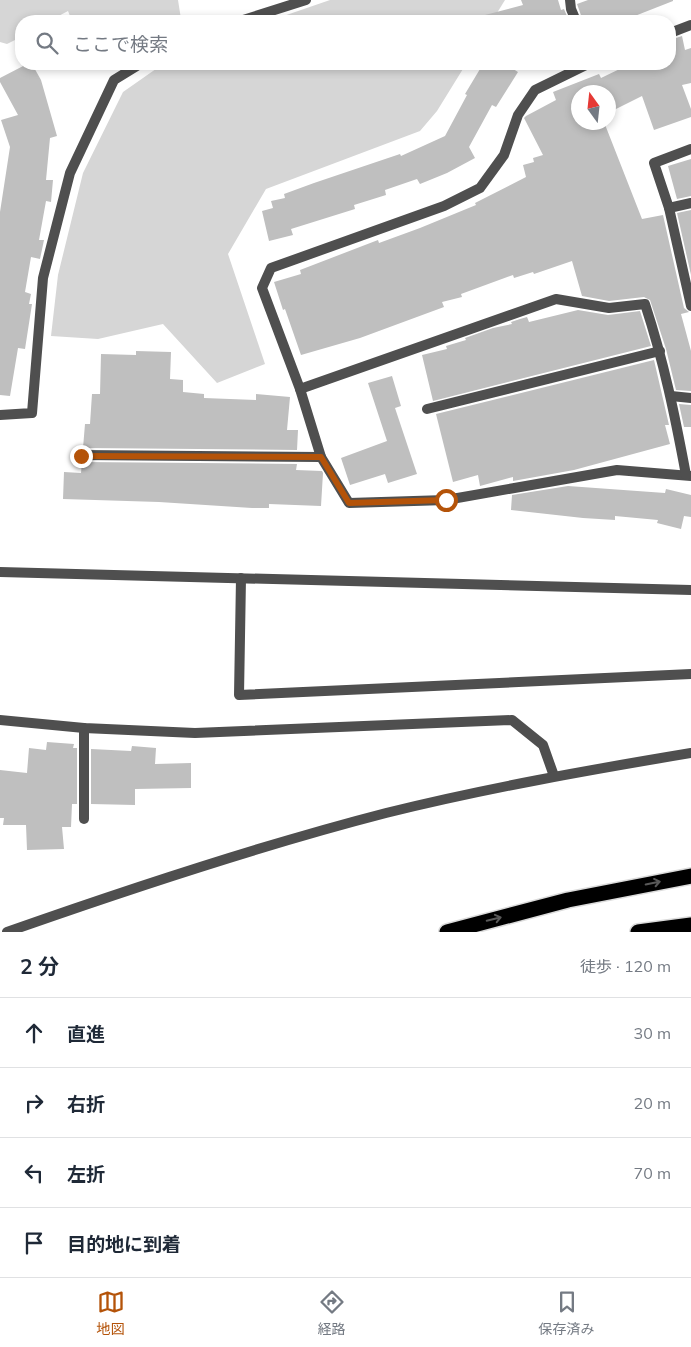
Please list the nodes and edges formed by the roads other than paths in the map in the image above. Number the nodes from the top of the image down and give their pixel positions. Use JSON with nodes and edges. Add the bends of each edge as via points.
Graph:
{"nodes":[{"id":1,"x":306,"y":0,"type":"edge"},
{"id":2,"x":570,"y":0,"type":"edge"},
{"id":3,"x":259,"y":15,"type":"edge"},
{"id":4,"x":574,"y":15,"type":"edge"},
{"id":5,"x":691,"y":25,"type":"edge"},
{"id":6,"x":676,"y":31,"type":"edge"},
{"id":7,"x":130,"y":70,"type":"edge"},
{"id":8,"x":576,"y":70,"type":"edge"},
{"id":9,"x":691,"y":149,"type":"edge"},
{"id":10,"x":691,"y":204,"type":"edge"},
{"id":11,"x":670,"y":208,"type":"junction"},
{"id":12,"x":691,"y":306,"type":"edge"},
{"id":13,"x":660,"y":351,"type":"junction"},
{"id":14,"x":300,"y":389,"type":"junction"},
{"id":15,"x":671,"y":396,"type":"junction"},
{"id":16,"x":691,"y":398,"type":"edge"},
{"id":17,"x":427,"y":409,"type":"dead end"},
{"id":18,"x":0,"y":415,"type":"edge"},
{"id":19,"x":81,"y":456,"type":"dead end"},
{"id":20,"x":321,"y":457,"type":"junction"},
{"id":21,"x":689,"y":476,"type":"edge"},
{"id":22,"x":0,"y":572,"type":"edge"},
{"id":23,"x":241,"y":578,"type":"junction"},
{"id":24,"x":691,"y":590,"type":"edge"},
{"id":25,"x":691,"y":674,"type":"edge"},
{"id":26,"x":0,"y":720,"type":"edge"},
{"id":27,"x":84,"y":728,"type":"junction"},
{"id":28,"x":691,"y":753,"type":"edge"},
{"id":29,"x":554,"y":776,"type":"junction"},
{"id":30,"x":84,"y":818,"type":"dead end"},
{"id":31,"x":691,"y":876,"type":"edge"},
{"id":32,"x":691,"y":925,"type":"edge"},
{"id":33,"x":7,"y":932,"type":"edge"},
{"id":34,"x":447,"y":932,"type":"edge"},
{"id":35,"x":638,"y":932,"type":"edge"}],
"edges":[{"from":1,"to":3,"type":"street"},
{"from":2,"to":4,"type":"street"},
{"from":5,"to":6,"type":"street"},
{"from":7,"to":18,"type":"street","via":[[114,80],[70,173],[43,278],[32,413]]},
{"from":8,"to":14,"type":"street","via":[[535,90],[518,115],[504,155],[480,188],[444,206],[272,268],[262,288]]},
{"from":9,"to":11,"type":"street","via":[[654,163]]},
{"from":10,"to":11,"type":"street"},
{"from":11,"to":12,"type":"street"},
{"from":13,"to":14,"type":"street","via":[[645,304],[609,308],[556,299]]},
{"from":13,"to":15,"type":"street"},
{"from":13,"to":17,"type":"street"},
{"from":14,"to":20,"type":"street"},
{"from":15,"to":16,"type":"street"},
{"from":15,"to":21,"type":"street"},
{"from":19,"to":20,"type":"street"},
{"from":20,"to":21,"type":"street","via":[[349,503],[446,500],[617,470]]},
{"from":22,"to":23,"type":"street"},
{"from":23,"to":24,"type":"street"},
{"from":23,"to":25,"type":"street","via":[[239,695]]},
{"from":26,"to":27,"type":"street"},
{"from":27,"to":29,"type":"street","via":[[196,733],[512,720],[543,745]]},
{"from":27,"to":30,"type":"street"},
{"from":28,"to":29,"type":"street"},
{"from":29,"to":33,"type":"street","via":[[386,813],[259,849]]},
{"from":34,"to":31,"type":"highway","one_way":true,"via":[[568,900]]},
{"from":32,"to":35,"type":"highway"}]}
